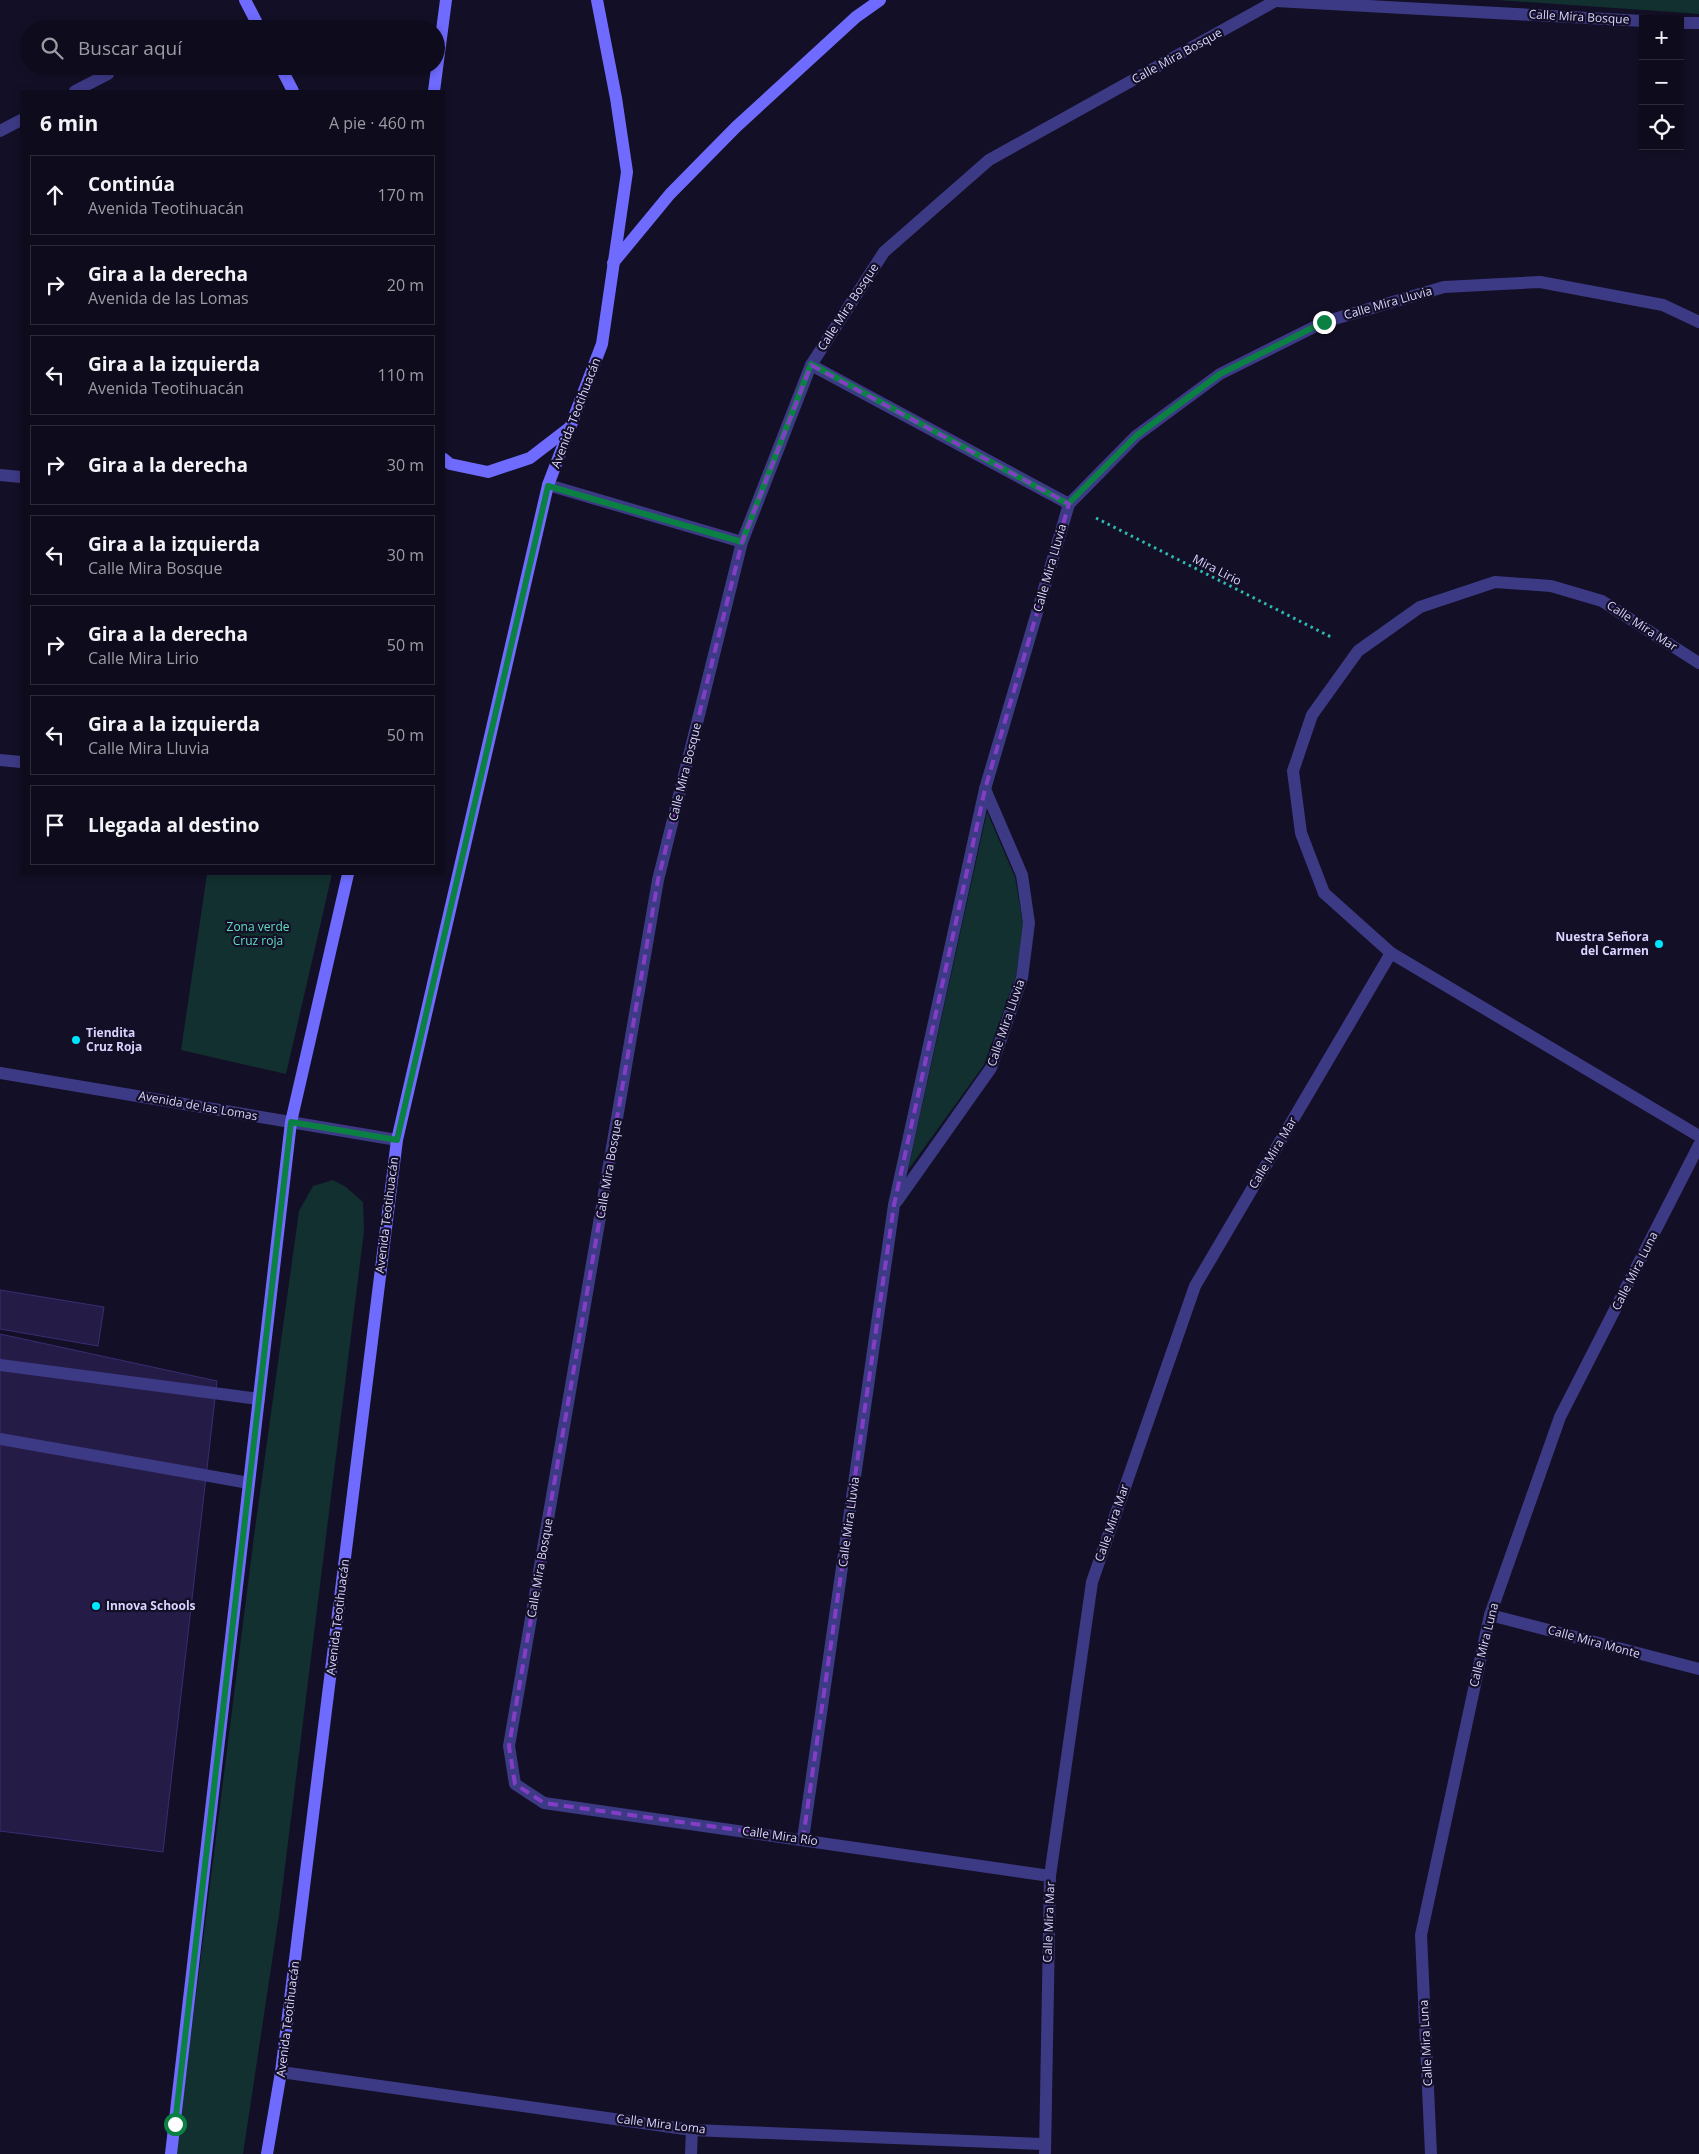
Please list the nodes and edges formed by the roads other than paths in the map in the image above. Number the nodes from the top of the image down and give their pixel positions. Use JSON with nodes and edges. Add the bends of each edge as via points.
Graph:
{"nodes":[{"id":1,"x":245,"y":0,"type":"edge"},
{"id":2,"x":446,"y":0,"type":"edge"},
{"id":3,"x":597,"y":0,"type":"edge"},
{"id":4,"x":880,"y":0,"type":"edge"},
{"id":5,"x":1277,"y":0,"type":"edge"},
{"id":6,"x":255,"y":20,"type":"edge"},
{"id":7,"x":443,"y":20,"type":"edge"},
{"id":8,"x":1639,"y":20,"type":"edge"},
{"id":9,"x":1684,"y":23,"type":"edge"},
{"id":10,"x":1699,"y":23,"type":"edge"},
{"id":11,"x":106,"y":75,"type":"edge"},
{"id":12,"x":285,"y":75,"type":"edge"},
{"id":13,"x":436,"y":75,"type":"edge"},
{"id":14,"x":77,"y":90,"type":"edge"},
{"id":15,"x":292,"y":90,"type":"edge"},
{"id":16,"x":434,"y":90,"type":"edge"},
{"id":17,"x":20,"y":121,"type":"edge"},
{"id":18,"x":0,"y":131,"type":"edge"},
{"id":19,"x":613,"y":263,"type":"junction"},
{"id":20,"x":1699,"y":322,"type":"edge"},
{"id":21,"x":811,"y":364,"type":"junction"},
{"id":22,"x":569,"y":428,"type":"junction"},
{"id":23,"x":445,"y":460,"type":"edge"},
{"id":24,"x":0,"y":475,"type":"edge"},
{"id":25,"x":20,"y":477,"type":"edge"},
{"id":26,"x":548,"y":486,"type":"junction"},
{"id":27,"x":1068,"y":504,"type":"junction"},
{"id":28,"x":742,"y":542,"type":"junction"},
{"id":29,"x":1699,"y":663,"type":"edge"},
{"id":30,"x":0,"y":760,"type":"edge"},
{"id":31,"x":20,"y":762,"type":"edge"},
{"id":32,"x":985,"y":789,"type":"junction"},
{"id":33,"x":348,"y":875,"type":"edge"},
{"id":34,"x":1392,"y":953,"type":"junction"},
{"id":35,"x":0,"y":1073,"type":"edge"},
{"id":36,"x":291,"y":1122,"type":"junction"},
{"id":37,"x":1699,"y":1136,"type":"edge"},
{"id":38,"x":397,"y":1140,"type":"junction"},
{"id":39,"x":1699,"y":1146,"type":"edge"},
{"id":40,"x":894,"y":1205,"type":"junction"},
{"id":41,"x":0,"y":1365,"type":"edge"},
{"id":42,"x":259,"y":1399,"type":"junction"},
{"id":43,"x":0,"y":1439,"type":"edge"},
{"id":44,"x":249,"y":1483,"type":"junction"},
{"id":45,"x":1490,"y":1615,"type":"junction"},
{"id":46,"x":1699,"y":1669,"type":"edge"},
{"id":47,"x":515,"y":1784,"type":"joint"},
{"id":48,"x":803,"y":1839,"type":"junction"},
{"id":49,"x":1050,"y":1876,"type":"junction"},
{"id":50,"x":281,"y":2072,"type":"junction"},
{"id":51,"x":692,"y":2130,"type":"junction"},
{"id":52,"x":1044,"y":2149,"type":"edge"},
{"id":53,"x":171,"y":2154,"type":"edge"},
{"id":54,"x":267,"y":2154,"type":"edge"},
{"id":55,"x":691,"y":2154,"type":"edge"},
{"id":56,"x":1431,"y":2154,"type":"edge"}],
"edges":[{"from":1,"to":6,"type":"main road"},
{"from":2,"to":7,"type":"main road"},
{"from":3,"to":19,"type":"main road","name":"Avenida Teotihuacán","via":[[627,172]]},
{"from":4,"to":19,"type":"main road","via":[[856,17],[736,128],[670,194]]},
{"from":5,"to":8,"type":"street","name":"Calle Mira Bosque"},
{"from":5,"to":21,"type":"street","name":"Calle Mira Bosque","via":[[989,160],[884,252]]},
{"from":9,"to":10,"type":"street"},
{"from":11,"to":14,"type":"street"},
{"from":12,"to":15,"type":"main road"},
{"from":13,"to":16,"type":"main road"},
{"from":17,"to":18,"type":"street"},
{"from":19,"to":22,"type":"main road","name":"Avenida Teotihuacán","via":[[602,344]]},
{"from":20,"to":27,"type":"street","name":"Calle Mira Lluvia","via":[[1663,305],[1540,282],[1444,286],[1324,322],[1220,374],[1136,436]]},
{"from":21,"to":27,"type":"street"},
{"from":21,"to":28,"type":"street","name":"Calle Mira Bosque"},
{"from":22,"to":23,"type":"main road","via":[[530,458],[488,472],[450,464]]},
{"from":22,"to":26,"type":"main road","name":"Avenida Teotihuacán"},
{"from":24,"to":25,"type":"street"},
{"from":26,"to":28,"type":"street"},
{"from":26,"to":38,"type":"main road","name":"Avenida Teotihuacán"},
{"from":27,"to":32,"type":"street","name":"Calle Mira Lluvia"},
{"from":28,"to":47,"type":"street","name":"Calle Mira Bosque","via":[[658,880],[509,1746]]},
{"from":29,"to":34,"type":"street","name":"Calle Mira Mar","via":[[1602,601],[1551,586],[1495,582],[1420,607],[1358,651],[1312,715],[1293,772],[1301,833],[1324,893]]},
{"from":30,"to":31,"type":"street"},
{"from":32,"to":40,"type":"street","name":"Calle Mira Lluvia"},
{"from":32,"to":40,"type":"street","name":"Calle Mira Lluvia","via":[[1022,876],[1030,923],[1022,978],[991,1068]]},
{"from":33,"to":36,"type":"main road"},
{"from":34,"to":37,"type":"street","name":"Calle Mira Mar"},
{"from":34,"to":49,"type":"street","name":"Calle Mira Mar","via":[[1195,1286],[1092,1582]]},
{"from":35,"to":36,"type":"street","name":"Avenida de las Lomas"},
{"from":36,"to":38,"type":"street","name":"Avenida de las Lomas"},
{"from":36,"to":42,"type":"main road"},
{"from":38,"to":50,"type":"main road","name":"Avenida Teotihuacán"},
{"from":39,"to":45,"type":"street","name":"Calle Mira Luna","via":[[1560,1417]]},
{"from":40,"to":48,"type":"street","name":"Calle Mira Lluvia"},
{"from":41,"to":42,"type":"street"},
{"from":42,"to":44,"type":"main road"},
{"from":43,"to":44,"type":"street"},
{"from":44,"to":53,"type":"main road"},
{"from":45,"to":46,"type":"street","name":"Calle Mira Monte"},
{"from":45,"to":56,"type":"street","name":"Calle Mira Luna","via":[[1421,1935]]},
{"from":47,"to":48,"type":"street","name":"Calle Mira Río","via":[[544,1803]]},
{"from":48,"to":49,"type":"street","name":"Calle Mira Río"},
{"from":49,"to":52,"type":"street","name":"Calle Mira Mar"},
{"from":50,"to":51,"type":"street","name":"Calle Mira Loma"},
{"from":50,"to":54,"type":"main road","name":"Avenida Teotihuacán"},
{"from":51,"to":52,"type":"street","name":"Calle Mira Loma"},
{"from":51,"to":55,"type":"street"}]}
